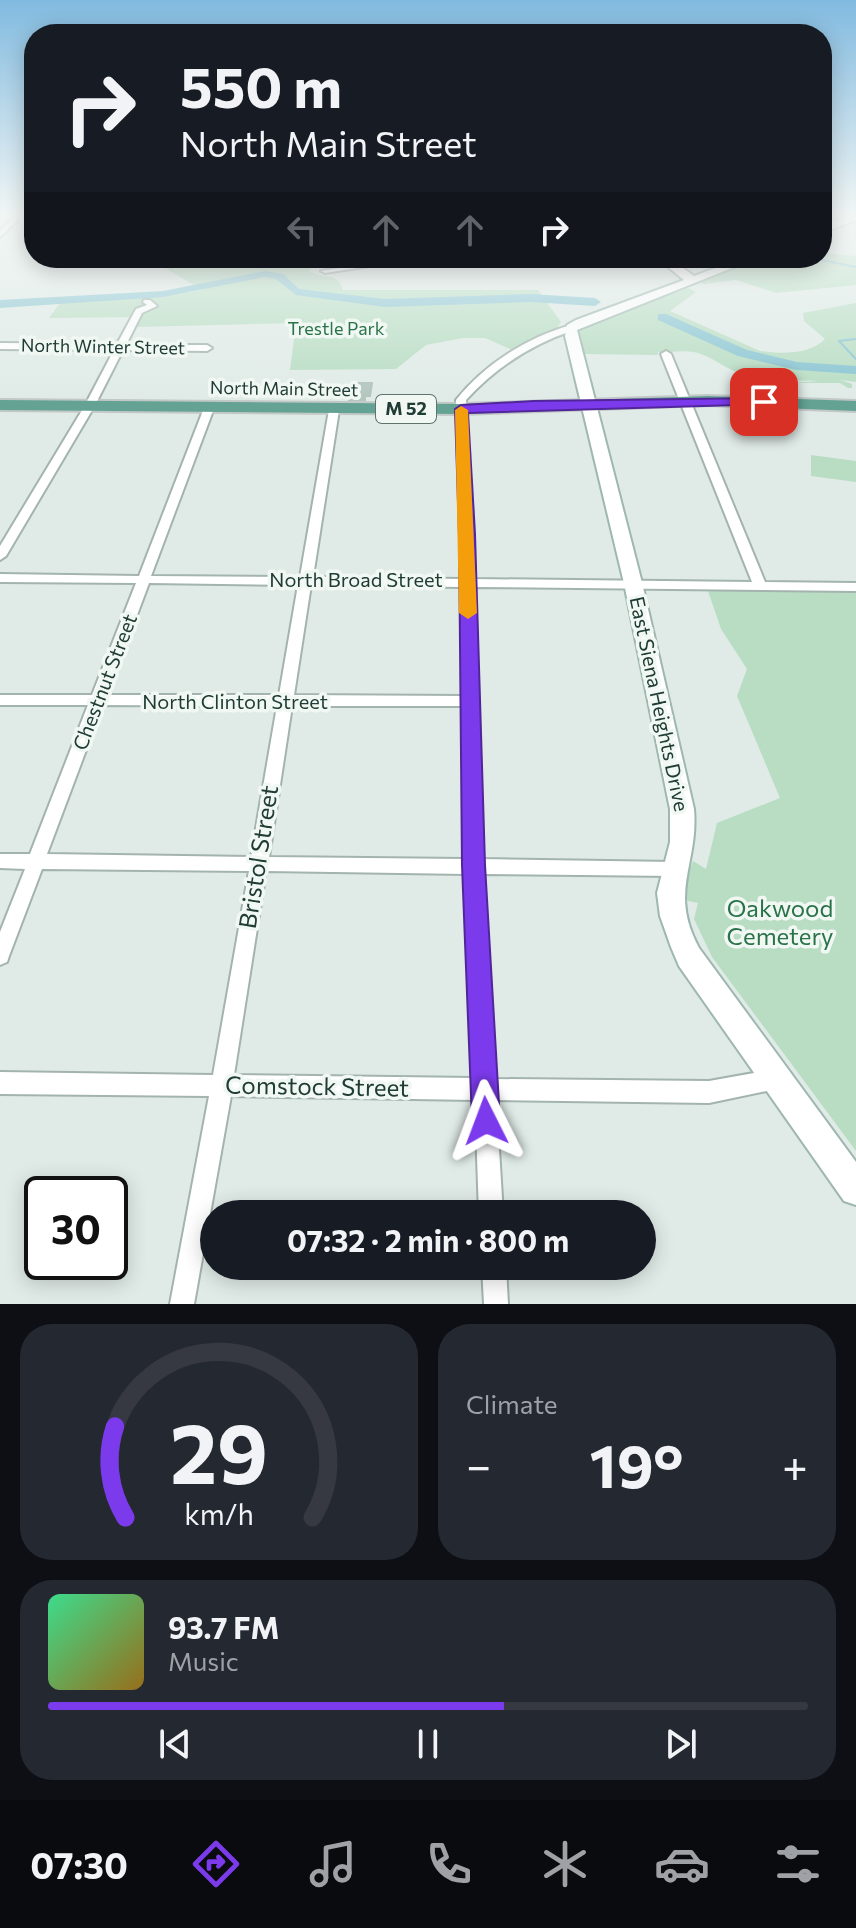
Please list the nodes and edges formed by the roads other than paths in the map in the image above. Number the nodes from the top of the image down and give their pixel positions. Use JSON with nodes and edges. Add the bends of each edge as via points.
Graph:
{"nodes":[{"id":1,"x":686,"y":276,"type":"edge"},
{"id":2,"x":706,"y":276,"type":"edge"},
{"id":3,"x":693,"y":281,"type":"junction"},
{"id":4,"x":147,"y":302,"type":"dead end"},
{"id":5,"x":571,"y":328,"type":"junction"},
{"id":6,"x":0,"y":346,"type":"edge"},
{"id":7,"x":121,"y":347,"type":"junction"},
{"id":8,"x":207,"y":348,"type":"dead end"},
{"id":9,"x":666,"y":354,"type":"dead end"},
{"id":10,"x":686,"y":403,"type":"junction"},
{"id":11,"x":588,"y":404,"type":"junction"},
{"id":12,"x":0,"y":405,"type":"edge"},
{"id":13,"x":856,"y":406,"type":"edge"},
{"id":14,"x":89,"y":407,"type":"junction"},
{"id":15,"x":209,"y":408,"type":"junction"},
{"id":16,"x":461,"y":409,"type":"junction"},
{"id":17,"x":334,"y":410,"type":"junction"},
{"id":18,"x":0,"y":556,"type":"edge"},
{"id":19,"x":0,"y":578,"type":"edge"},
{"id":20,"x":143,"y":580,"type":"junction"},
{"id":21,"x":304,"y":580,"type":"junction"},
{"id":22,"x":467,"y":581,"type":"junction"},
{"id":23,"x":633,"y":583,"type":"junction"},
{"id":24,"x":759,"y":584,"type":"junction"},
{"id":25,"x":856,"y":587,"type":"edge"},
{"id":26,"x":0,"y":700,"type":"edge"},
{"id":27,"x":470,"y":701,"type":"junction"},
{"id":28,"x":97,"y":702,"type":"junction"},
{"id":29,"x":285,"y":702,"type":"junction"},
{"id":30,"x":0,"y":861,"type":"edge"},
{"id":31,"x":36,"y":861,"type":"junction"},
{"id":32,"x":257,"y":864,"type":"junction"},
{"id":33,"x":474,"y":865,"type":"junction"},
{"id":34,"x":674,"y":869,"type":"junction"},
{"id":35,"x":0,"y":956,"type":"edge"},
{"id":36,"x":776,"y":1079,"type":"junction"},
{"id":37,"x":0,"y":1083,"type":"edge"},
{"id":38,"x":222,"y":1085,"type":"junction"},
{"id":39,"x":484,"y":1089,"type":"junction"},
{"id":40,"x":856,"y":1189,"type":"edge"},
{"id":41,"x":490,"y":1200,"type":"edge"},
{"id":42,"x":495,"y":1280,"type":"edge"},
{"id":43,"x":182,"y":1304,"type":"edge"},
{"id":44,"x":496,"y":1304,"type":"edge"}],
"edges":[{"from":1,"to":3,"type":"street"},
{"from":2,"to":3,"type":"street"},
{"from":3,"to":5,"type":"street"},
{"from":4,"to":7,"type":"street","via":[[153,306],[139,311]]},
{"from":5,"to":11,"type":"street","name":"East Siena Heights Drive"},
{"from":5,"to":16,"type":"street","via":[[523,347],[466,393]]},
{"from":6,"to":7,"type":"street","name":"North Winter Street"},
{"from":7,"to":8,"type":"street","name":"North Winter Street"},
{"from":7,"to":14,"type":"street"},
{"from":9,"to":10,"type":"street"},
{"from":10,"to":11,"type":"main road","name":"North Main Street","number":"M 52"},
{"from":10,"to":13,"type":"main road","name":"North Main Street","number":"M 52"},
{"from":10,"to":24,"type":"street"},
{"from":11,"to":16,"type":"main road","name":"North Main Street","number":"M 52"},
{"from":11,"to":23,"type":"street","name":"East Siena Heights Drive"},
{"from":12,"to":14,"type":"main road","name":"North Main Street","number":"M 52"},
{"from":14,"to":15,"type":"main road","name":"North Main Street","number":"M 52"},
{"from":14,"to":18,"type":"street"},
{"from":15,"to":17,"type":"main road","name":"North Main Street","number":"M 52"},
{"from":15,"to":20,"type":"street","name":"Chestnut Street"},
{"from":16,"to":17,"type":"main road","name":"North Main Street","number":"M 52"},
{"from":16,"to":22,"type":"street"},
{"from":17,"to":21,"type":"street","name":"Bristol Street"},
{"from":19,"to":20,"type":"street","name":"North Broad Street"},
{"from":20,"to":21,"type":"street","name":"North Broad Street"},
{"from":20,"to":28,"type":"street","name":"Chestnut Street"},
{"from":21,"to":22,"type":"street","name":"North Broad Street"},
{"from":21,"to":29,"type":"street","name":"Bristol Street"},
{"from":22,"to":23,"type":"street","name":"North Broad Street"},
{"from":22,"to":27,"type":"street"},
{"from":23,"to":24,"type":"street","name":"North Broad Street"},
{"from":23,"to":34,"type":"street","name":"East Siena Heights Drive","via":[[682,809],[684,845]]},
{"from":24,"to":25,"type":"street","name":"North Broad Street"},
{"from":26,"to":28,"type":"street","name":"North Clinton Street"},
{"from":27,"to":29,"type":"street","name":"North Clinton Street"},
{"from":27,"to":33,"type":"street"},
{"from":28,"to":29,"type":"street","name":"North Clinton Street"},
{"from":28,"to":31,"type":"street","name":"Chestnut Street"},
{"from":29,"to":32,"type":"street","name":"Bristol Street"},
{"from":30,"to":31,"type":"street"},
{"from":31,"to":32,"type":"street"},
{"from":31,"to":35,"type":"street","name":"Chestnut Street"},
{"from":32,"to":33,"type":"street"},
{"from":32,"to":38,"type":"street","name":"Bristol Street"},
{"from":33,"to":34,"type":"street"},
{"from":33,"to":39,"type":"street"},
{"from":34,"to":36,"type":"street","name":"East Siena Heights Drive","via":[[676,935]]},
{"from":36,"to":39,"type":"street","name":"Comstock Street","via":[[709,1092]]},
{"from":36,"to":40,"type":"street","name":"East Siena Heights Drive"},
{"from":37,"to":38,"type":"street","name":"Comstock Street"},
{"from":38,"to":39,"type":"street","name":"Comstock Street"},
{"from":38,"to":43,"type":"street","name":"Bristol Street"},
{"from":39,"to":41,"type":"street"},
{"from":42,"to":44,"type":"street"}]}
